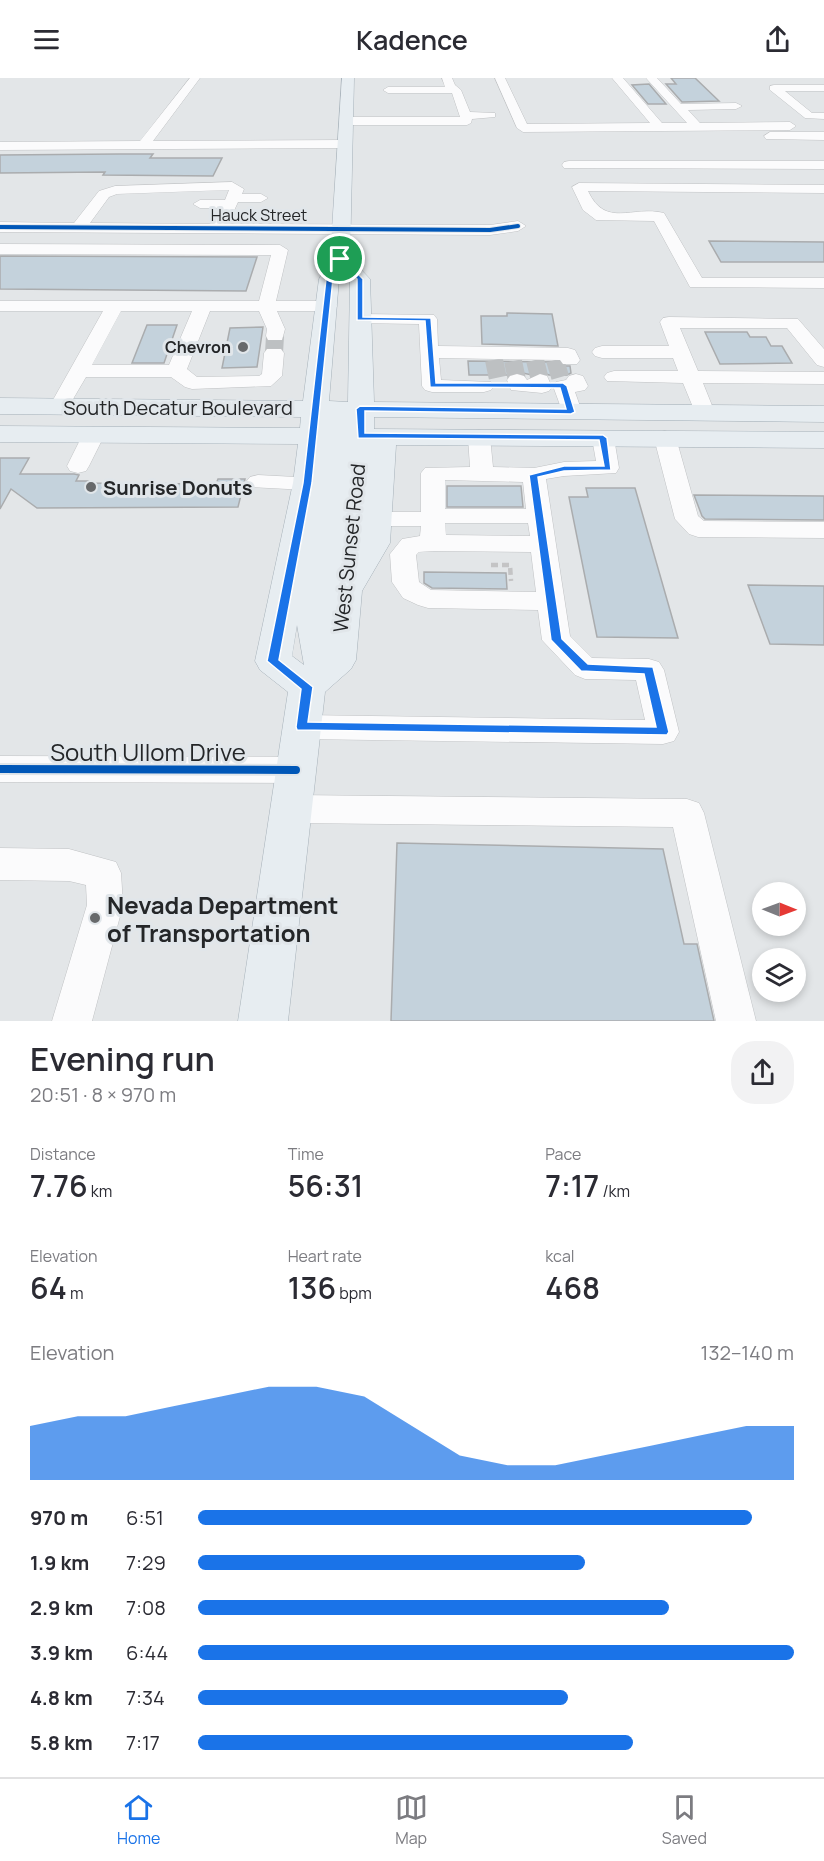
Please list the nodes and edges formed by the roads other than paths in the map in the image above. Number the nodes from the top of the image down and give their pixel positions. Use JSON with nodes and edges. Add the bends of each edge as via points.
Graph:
{"nodes":[{"id":1,"x":195,"y":78,"type":"edge"},
{"id":2,"x":348,"y":78,"type":"edge"},
{"id":3,"x":421,"y":78,"type":"edge"},
{"id":4,"x":447,"y":78,"type":"edge"},
{"id":5,"x":501,"y":78,"type":"edge"},
{"id":6,"x":618,"y":78,"type":"edge"},
{"id":7,"x":651,"y":78,"type":"edge"},
{"id":8,"x":824,"y":88,"type":"edge"},
{"id":9,"x":388,"y":90,"type":"dead end"},
{"id":10,"x":424,"y":90,"type":"junction"},
{"id":11,"x":456,"y":90,"type":"junction"},
{"id":12,"x":736,"y":106,"type":"dead end"},
{"id":13,"x":677,"y":107,"type":"junction"},
{"id":14,"x":388,"y":114,"type":"dead end"},
{"id":15,"x":464,"y":114,"type":"junction"},
{"id":16,"x":491,"y":115,"type":"dead end"},
{"id":17,"x":808,"y":116,"type":"junction"},
{"id":18,"x":824,"y":116,"type":"edge"},
{"id":19,"x":345,"y":122,"type":"junction"},
{"id":20,"x":696,"y":126,"type":"junction"},
{"id":21,"x":659,"y":127,"type":"junction"},
{"id":22,"x":558,"y":135,"type":"dead end"},
{"id":23,"x":810,"y":136,"type":"junction"},
{"id":24,"x":824,"y":136,"type":"edge"},
{"id":25,"x":344,"y":144,"type":"junction"},
{"id":26,"x":144,"y":145,"type":"junction"},
{"id":27,"x":0,"y":146,"type":"edge"},
{"id":28,"x":824,"y":149,"type":"edge"},
{"id":29,"x":569,"y":165,"type":"dead end"},
{"id":30,"x":824,"y":165,"type":"edge"},
{"id":31,"x":824,"y":189,"type":"edge"},
{"id":32,"x":261,"y":196,"type":"dead end"},
{"id":33,"x":233,"y":199,"type":"junction"},
{"id":34,"x":97,"y":203,"type":"junction"},
{"id":35,"x":129,"y":204,"type":"dead end"},
{"id":36,"x":200,"y":204,"type":"dead end"},
{"id":37,"x":518,"y":226,"type":"dead end"},
{"id":38,"x":0,"y":227,"type":"edge"},
{"id":39,"x":79,"y":227,"type":"junction"},
{"id":40,"x":219,"y":228,"type":"junction"},
{"id":41,"x":342,"y":230,"type":"junction"},
{"id":42,"x":0,"y":249,"type":"edge"},
{"id":43,"x":340,"y":259,"type":"junction"},
{"id":44,"x":824,"y":283,"type":"edge"},
{"id":45,"x":0,"y":306,"type":"edge"},
{"id":46,"x":114,"y":306,"type":"junction"},
{"id":47,"x":266,"y":306,"type":"junction"},
{"id":48,"x":328,"y":306,"type":"junction"},
{"id":49,"x":203,"y":307,"type":"junction"},
{"id":50,"x":360,"y":319,"type":"junction"},
{"id":51,"x":429,"y":352,"type":"junction"},
{"id":52,"x":602,"y":352,"type":"dead end"},
{"id":53,"x":681,"y":352,"type":"junction"},
{"id":54,"x":824,"y":361,"type":"edge"},
{"id":55,"x":497,"y":370,"type":"junction"},
{"id":56,"x":553,"y":370,"type":"junction"},
{"id":57,"x":78,"y":371,"type":"junction"},
{"id":58,"x":176,"y":371,"type":"junction"},
{"id":59,"x":614,"y":377,"type":"dead end"},
{"id":60,"x":691,"y":377,"type":"junction"},
{"id":61,"x":824,"y":378,"type":"edge"},
{"id":62,"x":0,"y":406,"type":"edge"},
{"id":63,"x":59,"y":407,"type":"junction"},
{"id":64,"x":571,"y":412,"type":"junction"},
{"id":65,"x":704,"y":413,"type":"junction"},
{"id":66,"x":824,"y":414,"type":"edge"},
{"id":67,"x":345,"y":424,"type":"junction"},
{"id":68,"x":0,"y":434,"type":"edge"},
{"id":69,"x":94,"y":434,"type":"junction"},
{"id":70,"x":479,"y":437,"type":"junction"},
{"id":71,"x":603,"y":438,"type":"junction"},
{"id":72,"x":665,"y":438,"type":"junction"},
{"id":73,"x":824,"y":440,"type":"edge"},
{"id":74,"x":78,"y":466,"type":"dead end"},
{"id":75,"x":482,"y":474,"type":"junction"},
{"id":76,"x":534,"y":475,"type":"junction"},
{"id":77,"x":258,"y":483,"type":"dead end"},
{"id":78,"x":307,"y":483,"type":"junction"},
{"id":79,"x":376,"y":519,"type":"junction"},
{"id":80,"x":433,"y":526,"type":"junction"},
{"id":81,"x":541,"y":530,"type":"junction"},
{"id":82,"x":824,"y":530,"type":"edge"},
{"id":83,"x":346,"y":591,"type":"junction"},
{"id":84,"x":551,"y":601,"type":"junction"},
{"id":85,"x":310,"y":696,"type":"junction"},
{"id":86,"x":0,"y":769,"type":"edge"},
{"id":87,"x":293,"y":789,"type":"junction"},
{"id":88,"x":0,"y":864,"type":"edge"},
{"id":89,"x":72,"y":1021,"type":"edge"},
{"id":90,"x":263,"y":1021,"type":"edge"},
{"id":91,"x":736,"y":1021,"type":"edge"}],
"edges":[{"from":1,"to":26,"type":"street"},
{"from":2,"to":19,"type":"main road","name":"West Sunset Road"},
{"from":3,"to":10,"type":"street"},
{"from":4,"to":11,"type":"street"},
{"from":5,"to":21,"type":"street","via":[[522,128]]},
{"from":6,"to":21,"type":"street"},
{"from":7,"to":13,"type":"street"},
{"from":8,"to":17,"type":"street","via":[[771,85]]},
{"from":9,"to":10,"type":"street"},
{"from":10,"to":11,"type":"street"},
{"from":11,"to":15,"type":"street"},
{"from":12,"to":13,"type":"street"},
{"from":13,"to":20,"type":"street"},
{"from":14,"to":15,"type":"street"},
{"from":15,"to":16,"type":"street"},
{"from":15,"to":19,"type":"street","via":[[467,121]]},
{"from":17,"to":18,"type":"street"},
{"from":17,"to":20,"type":"street","via":[[778,116],[790,126]]},
{"from":19,"to":25,"type":"main road","name":"West Sunset Road"},
{"from":20,"to":21,"type":"street"},
{"from":22,"to":23,"type":"street"},
{"from":23,"to":24,"type":"street"},
{"from":23,"to":28,"type":"street"},
{"from":25,"to":26,"type":"street"},
{"from":25,"to":41,"type":"main road","name":"West Sunset Road"},
{"from":26,"to":27,"type":"street"},
{"from":29,"to":30,"type":"street"},
{"from":31,"to":44,"type":"street","via":[[579,187],[588,207],[601,218],[659,216],[696,283]]},
{"from":32,"to":33,"type":"street"},
{"from":33,"to":34,"type":"street","via":[[237,189],[218,185],[115,190],[104,194]]},
{"from":33,"to":36,"type":"street"},
{"from":33,"to":40,"type":"street"},
{"from":34,"to":35,"type":"street"},
{"from":34,"to":39,"type":"street"},
{"from":37,"to":41,"type":"street","name":"Hauck Street","via":[[490,230]]},
{"from":38,"to":39,"type":"street","name":"Hauck Street"},
{"from":39,"to":40,"type":"street","name":"Hauck Street"},
{"from":40,"to":41,"type":"street","name":"Hauck Street"},
{"from":41,"to":43,"type":"main road","name":"West Sunset Road"},
{"from":42,"to":47,"type":"street","via":[[280,250]]},
{"from":43,"to":48,"type":"main road","name":"West Sunset Road","via":[[330,279]]},
{"from":43,"to":50,"type":"main road","name":"West Sunset Road","via":[[360,279]]},
{"from":45,"to":46,"type":"street"},
{"from":46,"to":49,"type":"street"},
{"from":46,"to":57,"type":"street"},
{"from":47,"to":48,"type":"street"},
{"from":47,"to":49,"type":"street"},
{"from":47,"to":58,"type":"street","via":[[276,329],[272,376],[264,382],[192,382]]},
{"from":48,"to":67,"type":"main road","name":"West Sunset Road"},
{"from":49,"to":58,"type":"street"},
{"from":50,"to":51,"type":"street","via":[[428,319]]},
{"from":50,"to":67,"type":"main road","name":"West Sunset Road"},
{"from":51,"to":55,"type":"street"},
{"from":51,"to":55,"type":"street","via":[[432,386]]},
{"from":52,"to":53,"type":"street"},
{"from":53,"to":54,"type":"street","via":[[669,322],[792,323]]},
{"from":53,"to":60,"type":"street"},
{"from":55,"to":56,"type":"street"},
{"from":55,"to":56,"type":"street"},
{"from":56,"to":64,"type":"street"},
{"from":57,"to":58,"type":"street"},
{"from":57,"to":63,"type":"street"},
{"from":59,"to":60,"type":"street"},
{"from":60,"to":61,"type":"street"},
{"from":60,"to":65,"type":"street"},
{"from":62,"to":63,"type":"main road","name":"South Decatur Boulevard"},
{"from":63,"to":67,"type":"main road","name":"South Decatur Boulevard"},
{"from":64,"to":65,"type":"main road","name":"South Decatur Boulevard"},
{"from":64,"to":67,"type":"main road","name":"South Decatur Boulevard"},
{"from":65,"to":66,"type":"main road","name":"South Decatur Boulevard"},
{"from":67,"to":69,"type":"main road","name":"South Decatur Boulevard"},
{"from":67,"to":70,"type":"main road","name":"South Decatur Boulevard"},
{"from":67,"to":78,"type":"main road","name":"West Sunset Road"},
{"from":67,"to":79,"type":"main road"},
{"from":67,"to":83,"type":"main road","name":"West Sunset Road"},
{"from":67,"to":85,"type":"main road","via":[[314,623]]},
{"from":68,"to":69,"type":"main road","name":"South Decatur Boulevard"},
{"from":69,"to":74,"type":"street"},
{"from":70,"to":71,"type":"main road","name":"South Decatur Boulevard"},
{"from":70,"to":75,"type":"street"},
{"from":71,"to":72,"type":"main road","name":"South Decatur Boulevard"},
{"from":71,"to":76,"type":"street","via":[[608,468],[564,469]]},
{"from":72,"to":73,"type":"main road","name":"South Decatur Boulevard"},
{"from":72,"to":82,"type":"street","via":[[687,519],[698,529]]},
{"from":75,"to":76,"type":"street"},
{"from":75,"to":80,"type":"street","via":[[433,473]]},
{"from":76,"to":81,"type":"street"},
{"from":77,"to":78,"type":"street"},
{"from":78,"to":85,"type":"main road","name":"West Sunset Road","via":[[273,661]]},
{"from":79,"to":80,"type":"street"},
{"from":79,"to":83,"type":"main road","via":[[374,543]]},
{"from":80,"to":81,"type":"street"},
{"from":80,"to":84,"type":"street","via":[[403,554],[407,589],[416,595],[428,599]]},
{"from":81,"to":84,"type":"street"},
{"from":83,"to":85,"type":"main road","name":"West Sunset Road","via":[[338,660]]},
{"from":84,"to":85,"type":"street","via":[[556,640],[585,668],[649,670],[663,732]]},
{"from":85,"to":87,"type":"main road","name":"West Sunset Road"},
{"from":86,"to":87,"type":"street","name":"South Ullom Drive"},
{"from":87,"to":90,"type":"main road","name":"West Sunset Road"},
{"from":87,"to":91,"type":"street","name":"South Ullom Drive","via":[[687,813]]},
{"from":88,"to":89,"type":"street","via":[[69,865],[103,873],[105,905]]}]}
